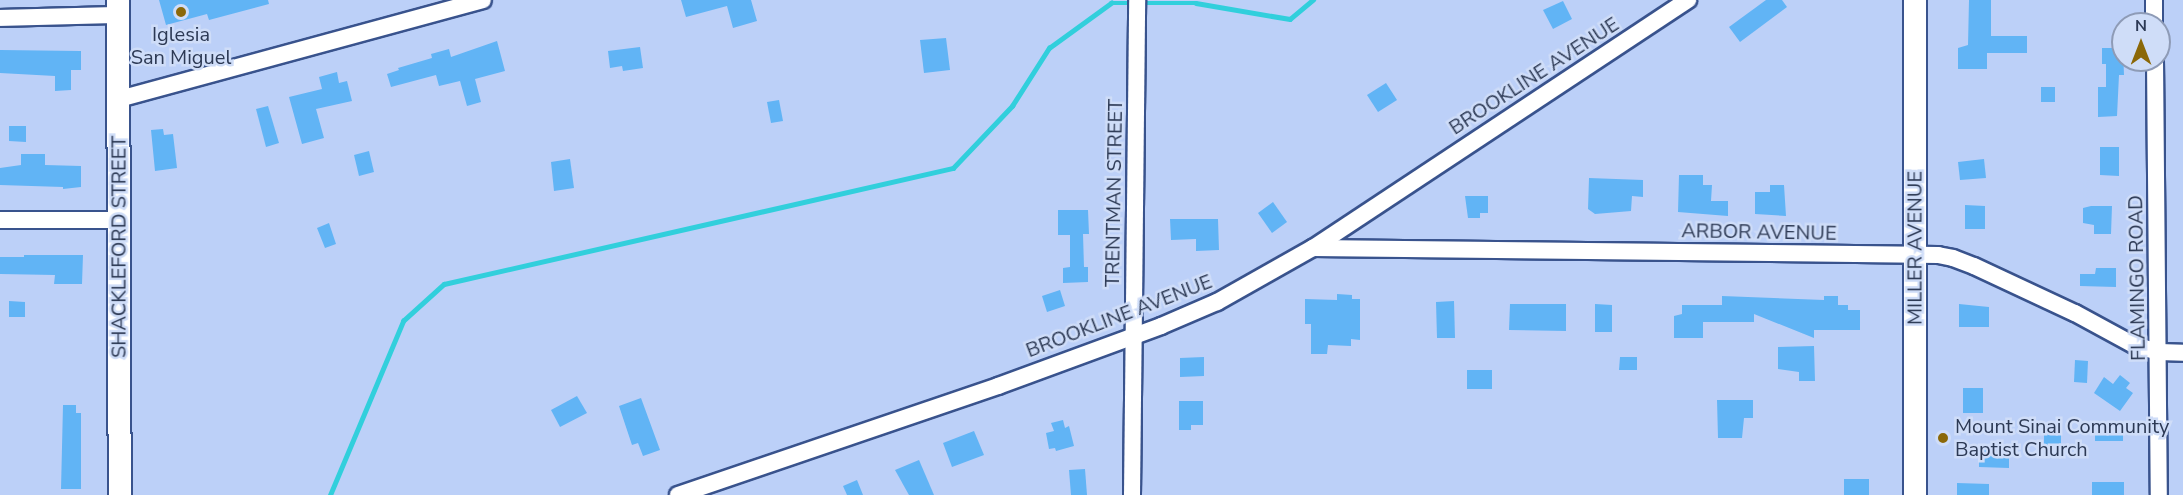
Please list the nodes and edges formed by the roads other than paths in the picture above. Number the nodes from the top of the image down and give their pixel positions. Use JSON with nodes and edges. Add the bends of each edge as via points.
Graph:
{"nodes":[{"id":1,"x":483,"y":0,"type":"edge"},
{"id":2,"x":1137,"y":0,"type":"edge"},
{"id":3,"x":1688,"y":0,"type":"edge"},
{"id":4,"x":1915,"y":0,"type":"edge"},
{"id":5,"x":117,"y":8,"type":"edge"},
{"id":6,"x":0,"y":18,"type":"edge"},
{"id":7,"x":2155,"y":72,"type":"edge"},
{"id":8,"x":119,"y":99,"type":"junction"},
{"id":9,"x":0,"y":220,"type":"edge"},
{"id":10,"x":120,"y":220,"type":"junction"},
{"id":11,"x":1313,"y":248,"type":"junction"},
{"id":12,"x":1915,"y":255,"type":"junction"},
{"id":13,"x":1133,"y":336,"type":"junction"},
{"id":14,"x":2159,"y":352,"type":"junction"},
{"id":15,"x":2183,"y":353,"type":"edge"},
{"id":16,"x":120,"y":495,"type":"edge"},
{"id":17,"x":678,"y":495,"type":"edge"},
{"id":18,"x":1132,"y":495,"type":"edge"},
{"id":19,"x":1915,"y":495,"type":"edge"},
{"id":20,"x":2159,"y":495,"type":"edge"}],
"edges":[{"from":1,"to":8,"type":"street"},
{"from":2,"to":13,"type":"street","name":"TRENTMAN STREET"},
{"from":3,"to":11,"type":"street","name":"BROOKLINE AVENUE"},
{"from":4,"to":12,"type":"main road","name":"MILLER AVENUE"},
{"from":5,"to":6,"type":"street"},
{"from":5,"to":8,"type":"main road","name":"SHACKLEFORD STREET"},
{"from":7,"to":14,"type":"street","name":"FLAMINGO ROAD"},
{"from":8,"to":10,"type":"main road","name":"SHACKLEFORD STREET"},
{"from":9,"to":10,"type":"street"},
{"from":10,"to":16,"type":"main road","name":"SHACKLEFORD STREET"},
{"from":11,"to":12,"type":"street","name":"ARBOR AVENUE"},
{"from":11,"to":13,"type":"street","name":"BROOKLINE AVENUE","via":[[1217,303]]},
{"from":12,"to":14,"type":"street","name":"ARBOR AVENUE","via":[[1953,258],[2075,313],[2134,345]]},
{"from":12,"to":19,"type":"main road","name":"MILLER AVENUE"},
{"from":13,"to":17,"type":"street","name":"BROOKLINE AVENUE"},
{"from":13,"to":18,"type":"street","name":"TRENTMAN STREET"},
{"from":14,"to":15,"type":"street","name":"ARBOR AVENUE"},
{"from":14,"to":20,"type":"street","name":"FLAMINGO ROAD"}]}
